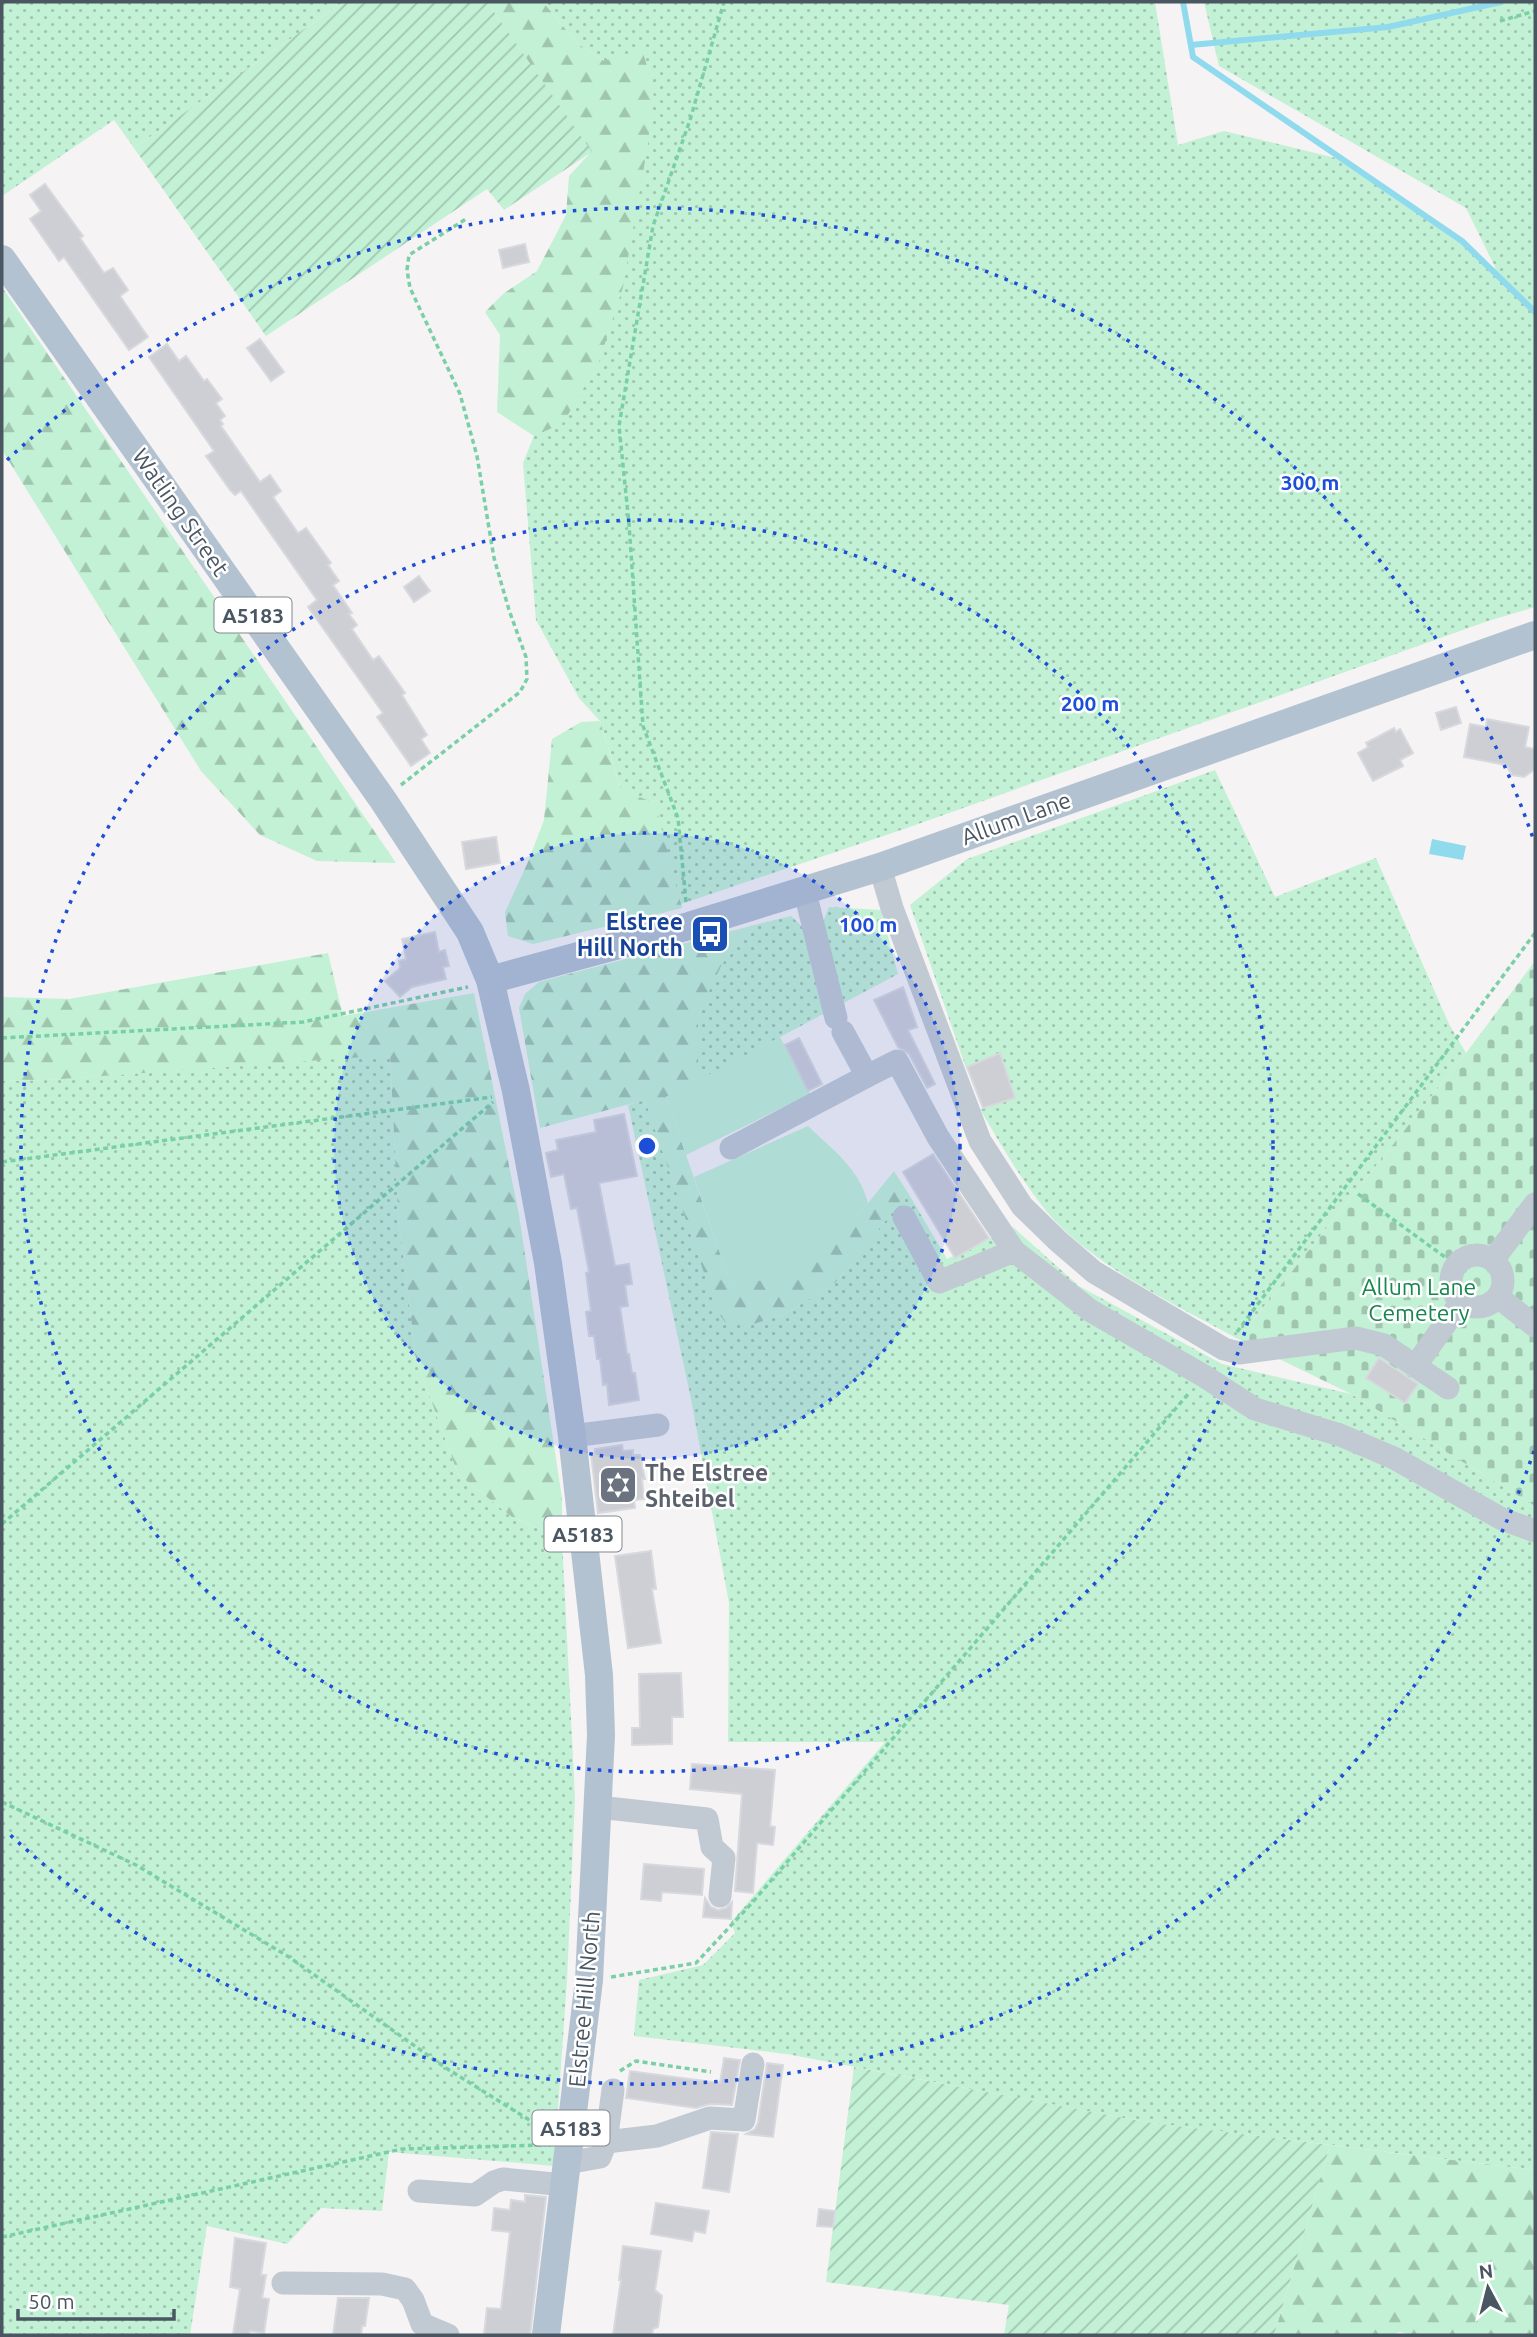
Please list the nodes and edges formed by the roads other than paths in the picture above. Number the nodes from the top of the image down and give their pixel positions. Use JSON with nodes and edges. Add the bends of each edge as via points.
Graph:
{"nodes":[{"id":1,"x":2,"y":259,"type":"edge"},
{"id":2,"x":1535,"y":635,"type":"edge"},
{"id":3,"x":880,"y":867,"type":"junction"},
{"id":4,"x":805,"y":892,"type":"junction"},
{"id":5,"x":490,"y":980,"type":"junction"},
{"id":6,"x":867,"y":1076,"type":"junction"},
{"id":7,"x":731,"y":1148,"type":"dead end"},
{"id":8,"x":1535,"y":1204,"type":"edge"},
{"id":9,"x":904,"y":1217,"type":"dead end"},
{"id":10,"x":1014,"y":1251,"type":"junction"},
{"id":11,"x":1493,"y":1260,"type":"junction"},
{"id":12,"x":1498,"y":1297,"type":"junction"},
{"id":13,"x":1461,"y":1302,"type":"junction"},
{"id":14,"x":1535,"y":1326,"type":"edge"},
{"id":15,"x":1416,"y":1365,"type":"junction"},
{"id":16,"x":1448,"y":1388,"type":"dead end"},
{"id":17,"x":658,"y":1425,"type":"dead end"},
{"id":18,"x":572,"y":1436,"type":"junction"},
{"id":19,"x":1535,"y":1531,"type":"edge"},
{"id":20,"x":598,"y":1807,"type":"junction"},
{"id":21,"x":720,"y":1896,"type":"dead end"},
{"id":22,"x":753,"y":2064,"type":"dead end"},
{"id":23,"x":613,"y":2090,"type":"road end"},
{"id":24,"x":606,"y":2142,"type":"junction"},
{"id":25,"x":567,"y":2164,"type":"junction"},
{"id":26,"x":419,"y":2191,"type":"dead end"},
{"id":27,"x":284,"y":2283,"type":"dead end"},
{"id":28,"x":448,"y":2335,"type":"edge"},
{"id":29,"x":546,"y":2335,"type":"edge"}],
"edges":[{"from":1,"to":5,"type":"main road","name":"Watling Street","number":"A5183","via":[[383,800],[470,932]]},
{"from":2,"to":3,"type":"main road","name":"Allum Lane"},
{"from":3,"to":4,"type":"main road","name":"Allum Lane"},
{"from":3,"to":15,"type":"street","via":[[980,1141],[1023,1206],[1058,1241],[1094,1272],[1224,1349],[1239,1353],[1356,1338],[1384,1345]]},
{"from":4,"to":5,"type":"main road","name":"Allum Lane"},
{"from":4,"to":6,"type":"street","via":[[840,1025]]},
{"from":5,"to":18,"type":"main road","name":"Elstree Hill North","number":"A5183","via":[[543,1237]]},
{"from":6,"to":7,"type":"street"},
{"from":6,"to":10,"type":"street","via":[[897,1061],[938,1137]]},
{"from":8,"to":11,"type":"street"},
{"from":9,"to":10,"type":"street","via":[[939,1282]]},
{"from":10,"to":19,"type":"street","via":[[1091,1311],[1255,1409],[1340,1435],[1394,1458],[1502,1519]]},
{"from":11,"to":12,"type":"street","via":[[1503,1278]]},
{"from":11,"to":13,"type":"street","via":[[1473,1255],[1456,1265],[1451,1285]]},
{"from":12,"to":13,"type":"street","via":[[1480,1307]]},
{"from":12,"to":14,"type":"street"},
{"from":13,"to":15,"type":"street"},
{"from":15,"to":16,"type":"street"},
{"from":17,"to":18,"type":"street"},
{"from":18,"to":20,"type":"main road","name":"Elstree Hill North","number":"A5183","via":[[599,1675]]},
{"from":20,"to":21,"type":"street","via":[[707,1819],[712,1847],[724,1858]]},
{"from":20,"to":25,"type":"main road","name":"Elstree Hill North","number":"A5183","via":[[589,1980]]},
{"from":22,"to":24,"type":"street","via":[[744,2120],[710,2118],[657,2136]]},
{"from":23,"to":24,"type":"street"},
{"from":24,"to":25,"type":"street","via":[[600,2157]]},
{"from":25,"to":26,"type":"street","via":[[494,2182],[475,2195]]},
{"from":25,"to":29,"type":"main road","name":"Elstree Hill North","number":"A5183"},
{"from":27,"to":28,"type":"street","via":[[382,2284],[405,2289],[422,2324]]}]}
